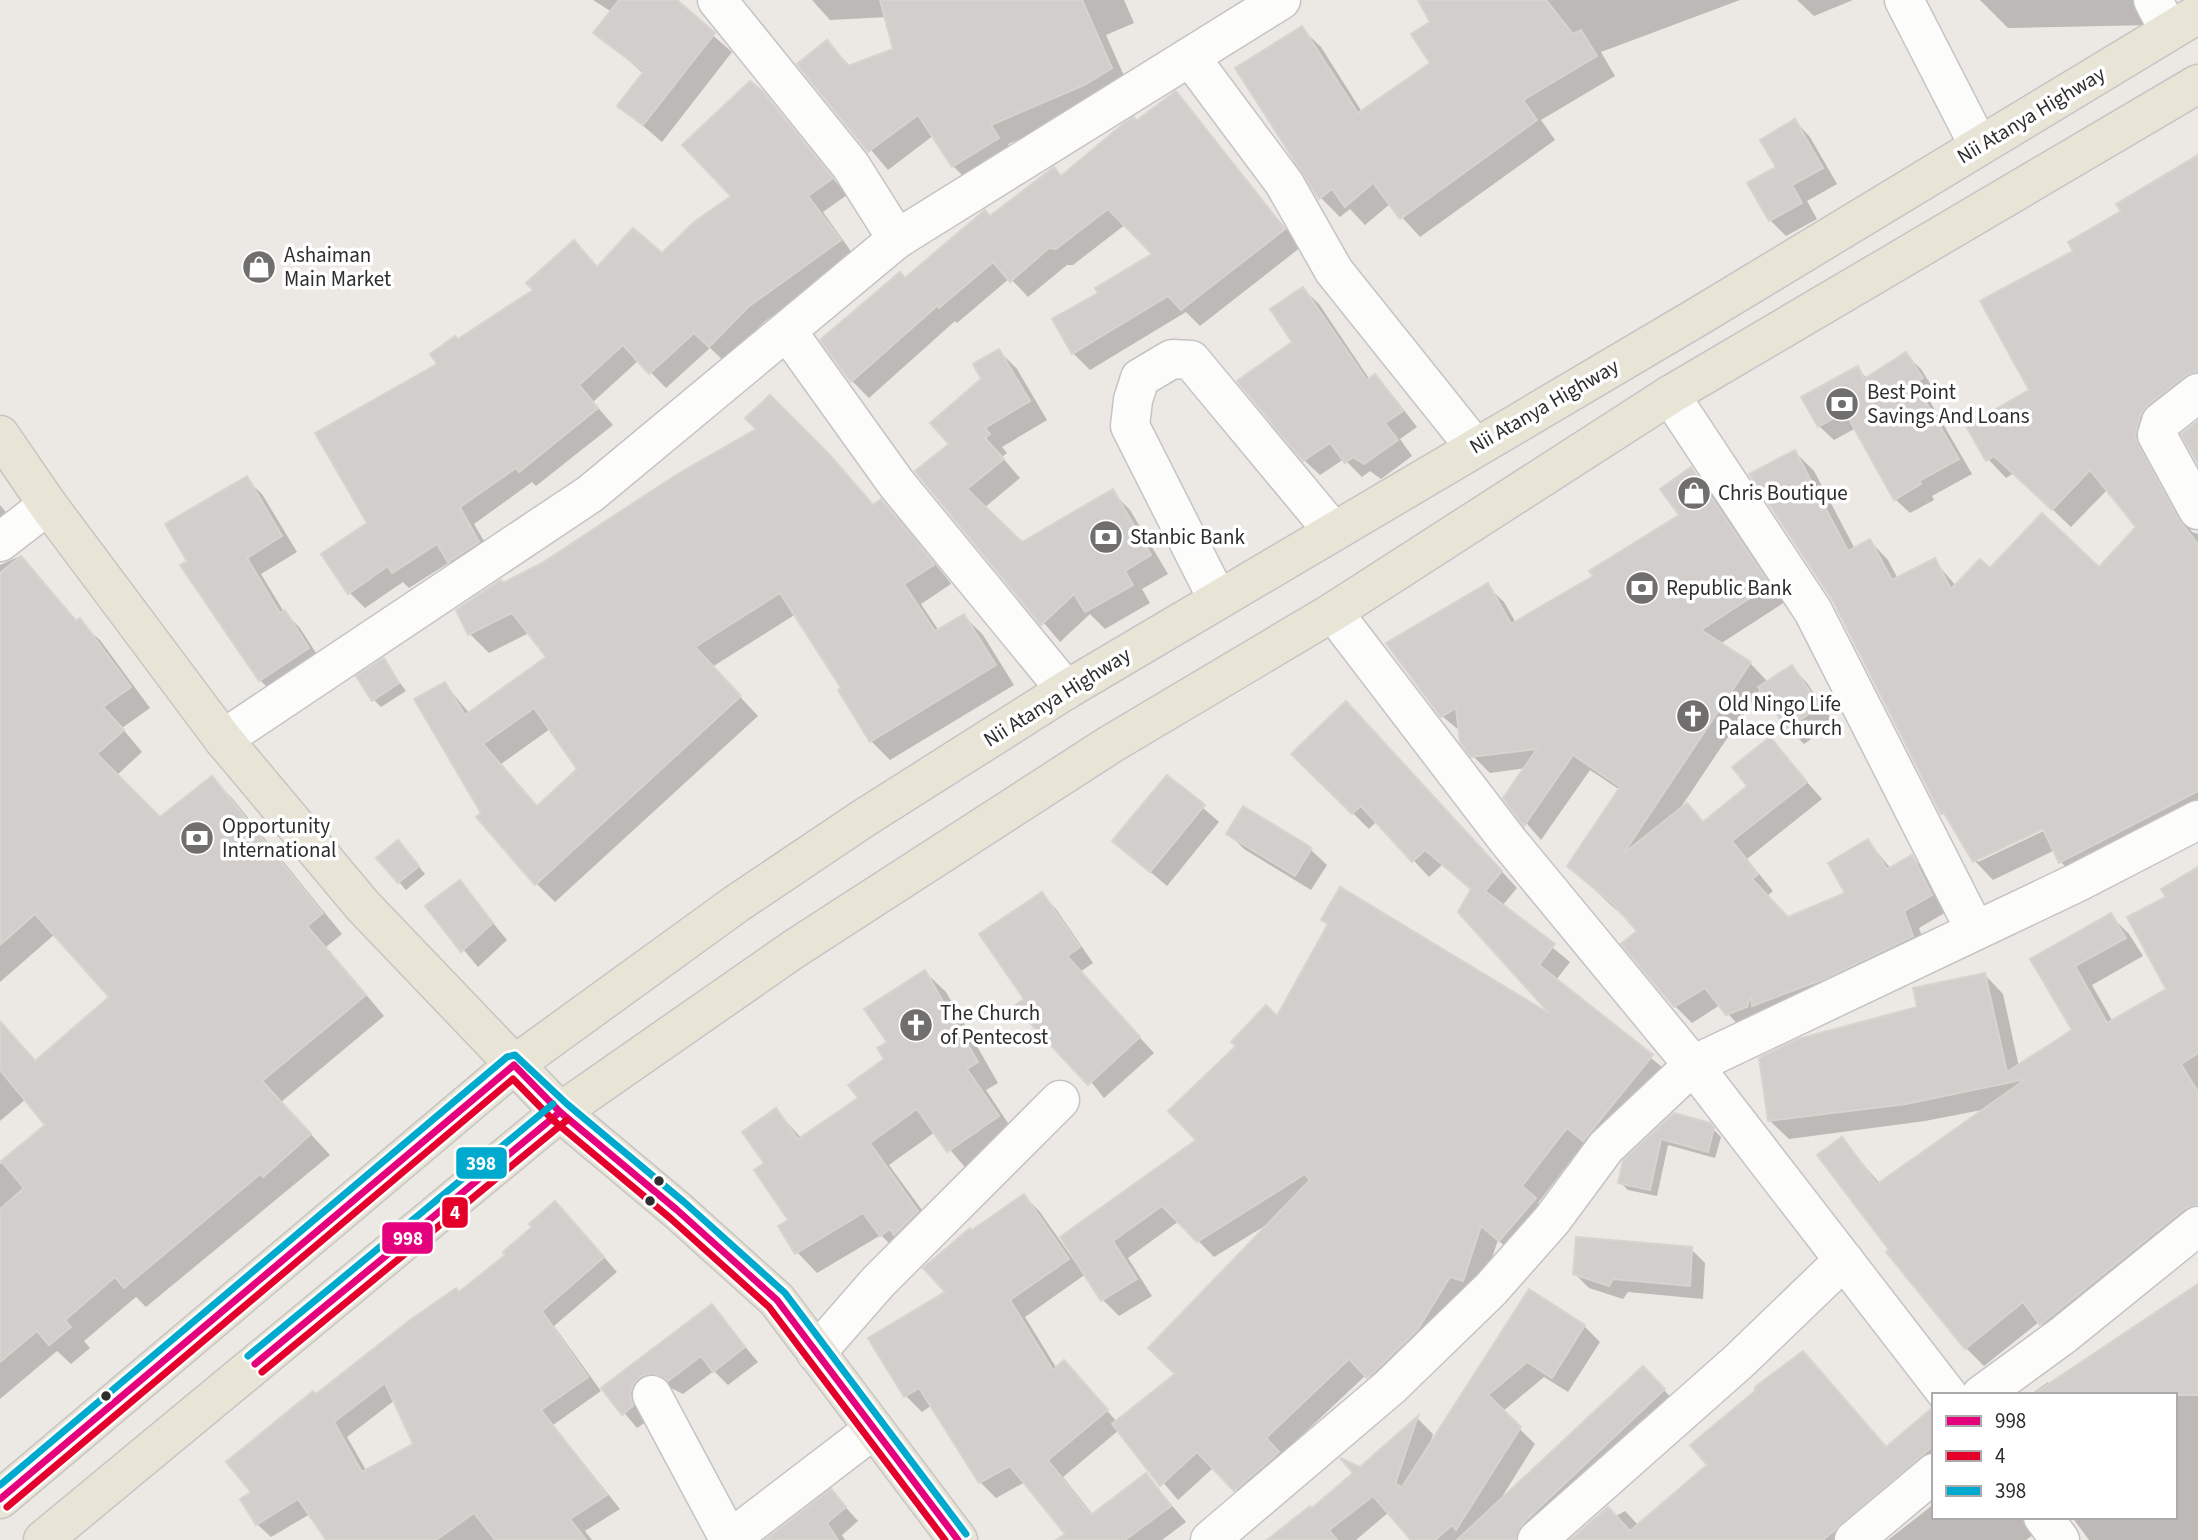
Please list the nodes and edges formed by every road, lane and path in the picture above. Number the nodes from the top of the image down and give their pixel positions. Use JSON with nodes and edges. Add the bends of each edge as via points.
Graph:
{"nodes":[{"id":1,"x":717,"y":0,"type":"edge"},
{"id":2,"x":1281,"y":0,"type":"edge"},
{"id":3,"x":1904,"y":0,"type":"edge"},
{"id":4,"x":2173,"y":15,"type":"edge"},
{"id":5,"x":1190,"y":57,"type":"junction"},
{"id":6,"x":2198,"y":84,"type":"edge"},
{"id":7,"x":1979,"y":146,"type":"junction"},
{"id":8,"x":897,"y":239,"type":"junction"},
{"id":9,"x":787,"y":331,"type":"junction"},
{"id":10,"x":2198,"y":393,"type":"edge"},
{"id":11,"x":1671,"y":395,"type":"junction"},
{"id":12,"x":0,"y":435,"type":"edge"},
{"id":13,"x":1474,"y":446,"type":"junction"},
{"id":14,"x":48,"y":505,"type":"junction"},
{"id":15,"x":2198,"y":510,"type":"edge"},
{"id":16,"x":1333,"y":531,"type":"junction"},
{"id":17,"x":0,"y":542,"type":"edge"},
{"id":18,"x":1218,"y":600,"type":"junction"},
{"id":19,"x":1333,"y":612,"type":"junction"},
{"id":20,"x":1066,"y":690,"type":"junction"},
{"id":21,"x":223,"y":739,"type":"junction"},
{"id":22,"x":2198,"y":820,"type":"edge"},
{"id":23,"x":1975,"y":930,"type":"junction"},
{"id":24,"x":514,"y":1065,"type":"junction"},
{"id":25,"x":1693,"y":1065,"type":"junction"},
{"id":26,"x":1060,"y":1100,"type":"dead end"},
{"id":27,"x":560,"y":1112,"type":"junction"},
{"id":28,"x":2198,"y":1226,"type":"edge"},
{"id":29,"x":1843,"y":1260,"type":"junction"},
{"id":30,"x":816,"y":1353,"type":"junction"},
{"id":31,"x":1946,"y":1393,"type":"edge"},
{"id":32,"x":1984,"y":1393,"type":"edge"},
{"id":33,"x":652,"y":1395,"type":"dead end"},
{"id":34,"x":874,"y":1429,"type":"junction"},
{"id":35,"x":1932,"y":1475,"type":"edge"},
{"id":36,"x":0,"y":1499,"type":"edge"},
{"id":37,"x":2044,"y":1519,"type":"edge"},
{"id":38,"x":43,"y":1540,"type":"edge"},
{"id":39,"x":729,"y":1540,"type":"edge"},
{"id":40,"x":958,"y":1540,"type":"edge"},
{"id":41,"x":1210,"y":1540,"type":"edge"},
{"id":42,"x":1537,"y":1540,"type":"edge"},
{"id":43,"x":1854,"y":1540,"type":"edge"},
{"id":44,"x":2060,"y":1540,"type":"edge"}],
"edges":[{"from":1,"to":8,"type":"street","via":[[851,166]]},
{"from":2,"to":5,"type":"street"},
{"from":3,"to":7,"type":"street"},
{"from":4,"to":7,"type":"main road","name":"Nii Atanya Highway"},
{"from":5,"to":8,"type":"street"},
{"from":5,"to":13,"type":"street","via":[[1284,183],[1334,271]]},
{"from":6,"to":11,"type":"main road"},
{"from":7,"to":13,"type":"main road","name":"Nii Atanya Highway"},
{"from":8,"to":9,"type":"street"},
{"from":9,"to":20,"type":"street","via":[[896,483]]},
{"from":9,"to":21,"type":"street","via":[[590,494]]},
{"from":10,"to":15,"type":"street","via":[[2161,422],[2157,435]]},
{"from":11,"to":19,"type":"main road"},
{"from":11,"to":23,"type":"street","via":[[1813,611]]},
{"from":12,"to":14,"type":"main road"},
{"from":13,"to":16,"type":"main road","name":"Nii Atanya Highway"},
{"from":14,"to":17,"type":"street"},
{"from":14,"to":21,"type":"main road"},
{"from":16,"to":18,"type":"main road","name":"Nii Atanya Highway"},
{"from":16,"to":18,"type":"street","via":[[1191,360],[1172,359],[1140,377],[1130,426]]},
{"from":18,"to":20,"type":"main road","name":"Nii Atanya Highway"},
{"from":19,"to":25,"type":"street","via":[[1508,842]]},
{"from":19,"to":27,"type":"main road","via":[[1111,744],[853,909]]},
{"from":20,"to":24,"type":"main road","name":"Nii Atanya Highway","via":[[746,898]]},
{"from":21,"to":24,"type":"main road","via":[[363,906]]},
{"from":22,"to":23,"type":"street"},
{"from":23,"to":25,"type":"street"},
{"from":24,"to":27,"type":"main road"},
{"from":24,"to":36,"type":"main road","name":"Nii Atanya Highway"},
{"from":25,"to":29,"type":"street"},
{"from":25,"to":41,"type":"street","via":[[1606,1147],[1552,1220],[1482,1298],[1390,1387]]},
{"from":26,"to":30,"type":"street","via":[[878,1282]]},
{"from":27,"to":30,"type":"main road","via":[[777,1300]]},
{"from":27,"to":38,"type":"main road"},
{"from":28,"to":32,"type":"street"},
{"from":29,"to":31,"type":"street"},
{"from":29,"to":42,"type":"street","via":[[1738,1362]]},
{"from":30,"to":34,"type":"main road"},
{"from":33,"to":39,"type":"street"},
{"from":34,"to":39,"type":"street"},
{"from":34,"to":40,"type":"main road"},
{"from":35,"to":43,"type":"street"},
{"from":37,"to":44,"type":"street"}]}
